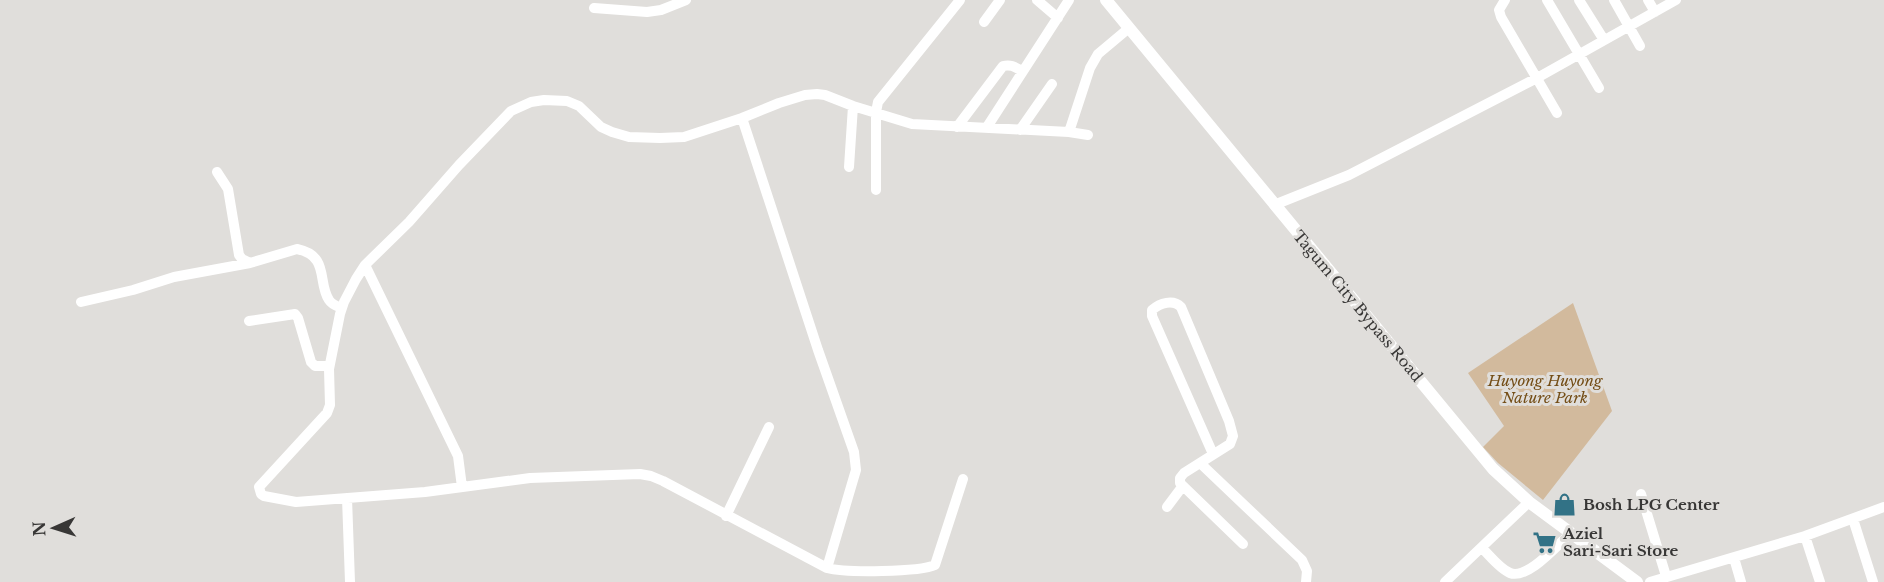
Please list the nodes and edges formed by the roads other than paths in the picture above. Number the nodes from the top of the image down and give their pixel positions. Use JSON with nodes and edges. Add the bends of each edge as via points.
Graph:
{"nodes":[{"id":1,"x":686,"y":0,"type":"edge"},
{"id":2,"x":960,"y":0,"type":"edge"},
{"id":3,"x":1000,"y":0,"type":"edge"},
{"id":4,"x":1037,"y":0,"type":"edge"},
{"id":5,"x":1069,"y":0,"type":"edge"},
{"id":6,"x":1106,"y":0,"type":"edge"},
{"id":7,"x":1505,"y":0,"type":"edge"},
{"id":8,"x":1547,"y":0,"type":"edge"},
{"id":9,"x":1580,"y":0,"type":"edge"},
{"id":10,"x":1614,"y":0,"type":"edge"},
{"id":11,"x":1648,"y":0,"type":"edge"},
{"id":12,"x":1676,"y":0,"type":"edge"},
{"id":13,"x":594,"y":8,"type":"dead end"},
{"id":14,"x":1655,"y":12,"type":"junction"},
{"id":15,"x":1058,"y":18,"type":"junction"},
{"id":16,"x":984,"y":22,"type":"dead end"},
{"id":17,"x":1630,"y":26,"type":"junction"},
{"id":18,"x":1129,"y":28,"type":"junction"},
{"id":19,"x":1604,"y":40,"type":"junction"},
{"id":20,"x":1640,"y":46,"type":"dead end"},
{"id":21,"x":1580,"y":54,"type":"junction"},
{"id":22,"x":1022,"y":71,"type":"junction"},
{"id":23,"x":1537,"y":78,"type":"junction"},
{"id":24,"x":1052,"y":84,"type":"dead end"},
{"id":25,"x":1599,"y":88,"type":"dead end"},
{"id":26,"x":853,"y":106,"type":"junction"},
{"id":27,"x":876,"y":112,"type":"junction"},
{"id":28,"x":1557,"y":113,"type":"dead end"},
{"id":29,"x":742,"y":118,"type":"junction"},
{"id":30,"x":957,"y":127,"type":"junction"},
{"id":31,"x":987,"y":127,"type":"junction"},
{"id":32,"x":1020,"y":130,"type":"junction"},
{"id":33,"x":1069,"y":132,"type":"junction"},
{"id":34,"x":1088,"y":135,"type":"dead end"},
{"id":35,"x":849,"y":167,"type":"dead end"},
{"id":36,"x":217,"y":172,"type":"dead end"},
{"id":37,"x":876,"y":190,"type":"dead end"},
{"id":38,"x":1275,"y":205,"type":"junction"},
{"id":39,"x":250,"y":263,"type":"junction"},
{"id":40,"x":365,"y":266,"type":"junction"},
{"id":41,"x":81,"y":302,"type":"dead end"},
{"id":42,"x":342,"y":308,"type":"junction"},
{"id":43,"x":249,"y":321,"type":"dead end"},
{"id":44,"x":329,"y":366,"type":"junction"},
{"id":45,"x":769,"y":427,"type":"dead end"},
{"id":46,"x":1213,"y":454,"type":"junction"},
{"id":47,"x":1200,"y":464,"type":"junction"},
{"id":48,"x":963,"y":479,"type":"dead end"},
{"id":49,"x":462,"y":487,"type":"junction"},
{"id":50,"x":1182,"y":487,"type":"junction"},
{"id":51,"x":1641,"y":494,"type":"dead end"},
{"id":52,"x":347,"y":498,"type":"junction"},
{"id":53,"x":1529,"y":502,"type":"junction"},
{"id":54,"x":1167,"y":507,"type":"dead end"},
{"id":55,"x":1884,"y":507,"type":"edge"},
{"id":56,"x":726,"y":516,"type":"junction"},
{"id":57,"x":1853,"y":519,"type":"junction"},
{"id":58,"x":1570,"y":533,"type":"junction"},
{"id":59,"x":1805,"y":536,"type":"junction"},
{"id":60,"x":1243,"y":544,"type":"dead end"},
{"id":61,"x":1482,"y":548,"type":"junction"},
{"id":62,"x":1734,"y":558,"type":"junction"},
{"id":63,"x":827,"y":568,"type":"junction"},
{"id":64,"x":1666,"y":576,"type":"junction"},
{"id":65,"x":350,"y":582,"type":"edge"},
{"id":66,"x":1306,"y":582,"type":"edge"},
{"id":67,"x":1445,"y":582,"type":"edge"},
{"id":68,"x":1637,"y":582,"type":"edge"},
{"id":69,"x":1650,"y":582,"type":"edge"},
{"id":70,"x":1741,"y":582,"type":"edge"},
{"id":71,"x":1820,"y":582,"type":"edge"},
{"id":72,"x":1873,"y":582,"type":"edge"}],
"edges":[{"from":1,"to":13,"type":"street","via":[[647,12]]},
{"from":2,"to":27,"type":"street","via":[[880,98]]},
{"from":3,"to":16,"type":"street"},
{"from":4,"to":15,"type":"street"},
{"from":5,"to":15,"type":"street"},
{"from":6,"to":18,"type":"main road","name":"Tagum City Bypass Road"},
{"from":7,"to":23,"type":"street","via":[[1499,10],[1501,17]]},
{"from":8,"to":21,"type":"street"},
{"from":9,"to":19,"type":"street"},
{"from":10,"to":17,"type":"street"},
{"from":11,"to":14,"type":"street"},
{"from":12,"to":14,"type":"street"},
{"from":14,"to":17,"type":"street"},
{"from":15,"to":22,"type":"street"},
{"from":17,"to":19,"type":"street"},
{"from":17,"to":20,"type":"street"},
{"from":18,"to":33,"type":"street","via":[[1098,54]]},
{"from":18,"to":38,"type":"main road","name":"Tagum City Bypass Road"},
{"from":19,"to":21,"type":"street"},
{"from":21,"to":23,"type":"street"},
{"from":21,"to":25,"type":"street"},
{"from":22,"to":30,"type":"street","via":[[1008,64],[1003,66]]},
{"from":22,"to":31,"type":"street"},
{"from":23,"to":28,"type":"street"},
{"from":23,"to":38,"type":"street","via":[[1349,175]]},
{"from":24,"to":32,"type":"street"},
{"from":26,"to":27,"type":"street"},
{"from":26,"to":29,"type":"street","via":[[825,94],[805,95]]},
{"from":26,"to":35,"type":"street"},
{"from":27,"to":30,"type":"street","via":[[912,124]]},
{"from":27,"to":37,"type":"street"},
{"from":29,"to":40,"type":"street","via":[[684,137],[660,138],[612,132],[567,101],[544,100],[520,106]]},
{"from":29,"to":63,"type":"street","via":[[854,452],[856,470]]},
{"from":30,"to":31,"type":"street"},
{"from":31,"to":32,"type":"street"},
{"from":32,"to":33,"type":"street"},
{"from":33,"to":34,"type":"street"},
{"from":36,"to":39,"type":"street","via":[[228,189],[239,255]]},
{"from":38,"to":53,"type":"main road","name":"Tagum City Bypass Road","via":[[1493,469]]},
{"from":39,"to":41,"type":"street","via":[[174,277]]},
{"from":39,"to":42,"type":"street","via":[[301,249],[314,257],[328,299]]},
{"from":40,"to":42,"type":"street"},
{"from":40,"to":49,"type":"street","via":[[458,456]]},
{"from":42,"to":44,"type":"street"},
{"from":43,"to":44,"type":"street","via":[[295,314],[311,363]]},
{"from":44,"to":52,"type":"street","via":[[327,413],[260,484],[260,490],[264,496],[291,501]]},
{"from":45,"to":56,"type":"street"},
{"from":46,"to":46,"type":"street","via":[[1233,440],[1229,421],[1181,307],[1172,302],[1156,307],[1152,316]]},
{"from":46,"to":47,"type":"street"},
{"from":47,"to":50,"type":"street","via":[[1180,478]]},
{"from":47,"to":66,"type":"street","via":[[1302,561]]},
{"from":48,"to":63,"type":"street","via":[[935,565],[852,572]]},
{"from":49,"to":52,"type":"street"},
{"from":49,"to":56,"type":"street","via":[[530,478],[640,474],[663,481]]},
{"from":50,"to":54,"type":"street"},
{"from":50,"to":60,"type":"street"},
{"from":51,"to":64,"type":"street"},
{"from":52,"to":65,"type":"street"},
{"from":53,"to":58,"type":"main road","name":"Tagum City Bypass Road"},
{"from":53,"to":61,"type":"street"},
{"from":55,"to":57,"type":"street"},
{"from":56,"to":63,"type":"street"},
{"from":57,"to":59,"type":"street"},
{"from":57,"to":72,"type":"street"},
{"from":58,"to":61,"type":"street","via":[[1538,564],[1518,574],[1509,572]]},
{"from":58,"to":68,"type":"main road","name":"Tagum City Bypass Road"},
{"from":59,"to":62,"type":"street"},
{"from":59,"to":71,"type":"street"},
{"from":61,"to":67,"type":"street"},
{"from":62,"to":64,"type":"street"},
{"from":62,"to":70,"type":"street"},
{"from":64,"to":69,"type":"street"}]}
